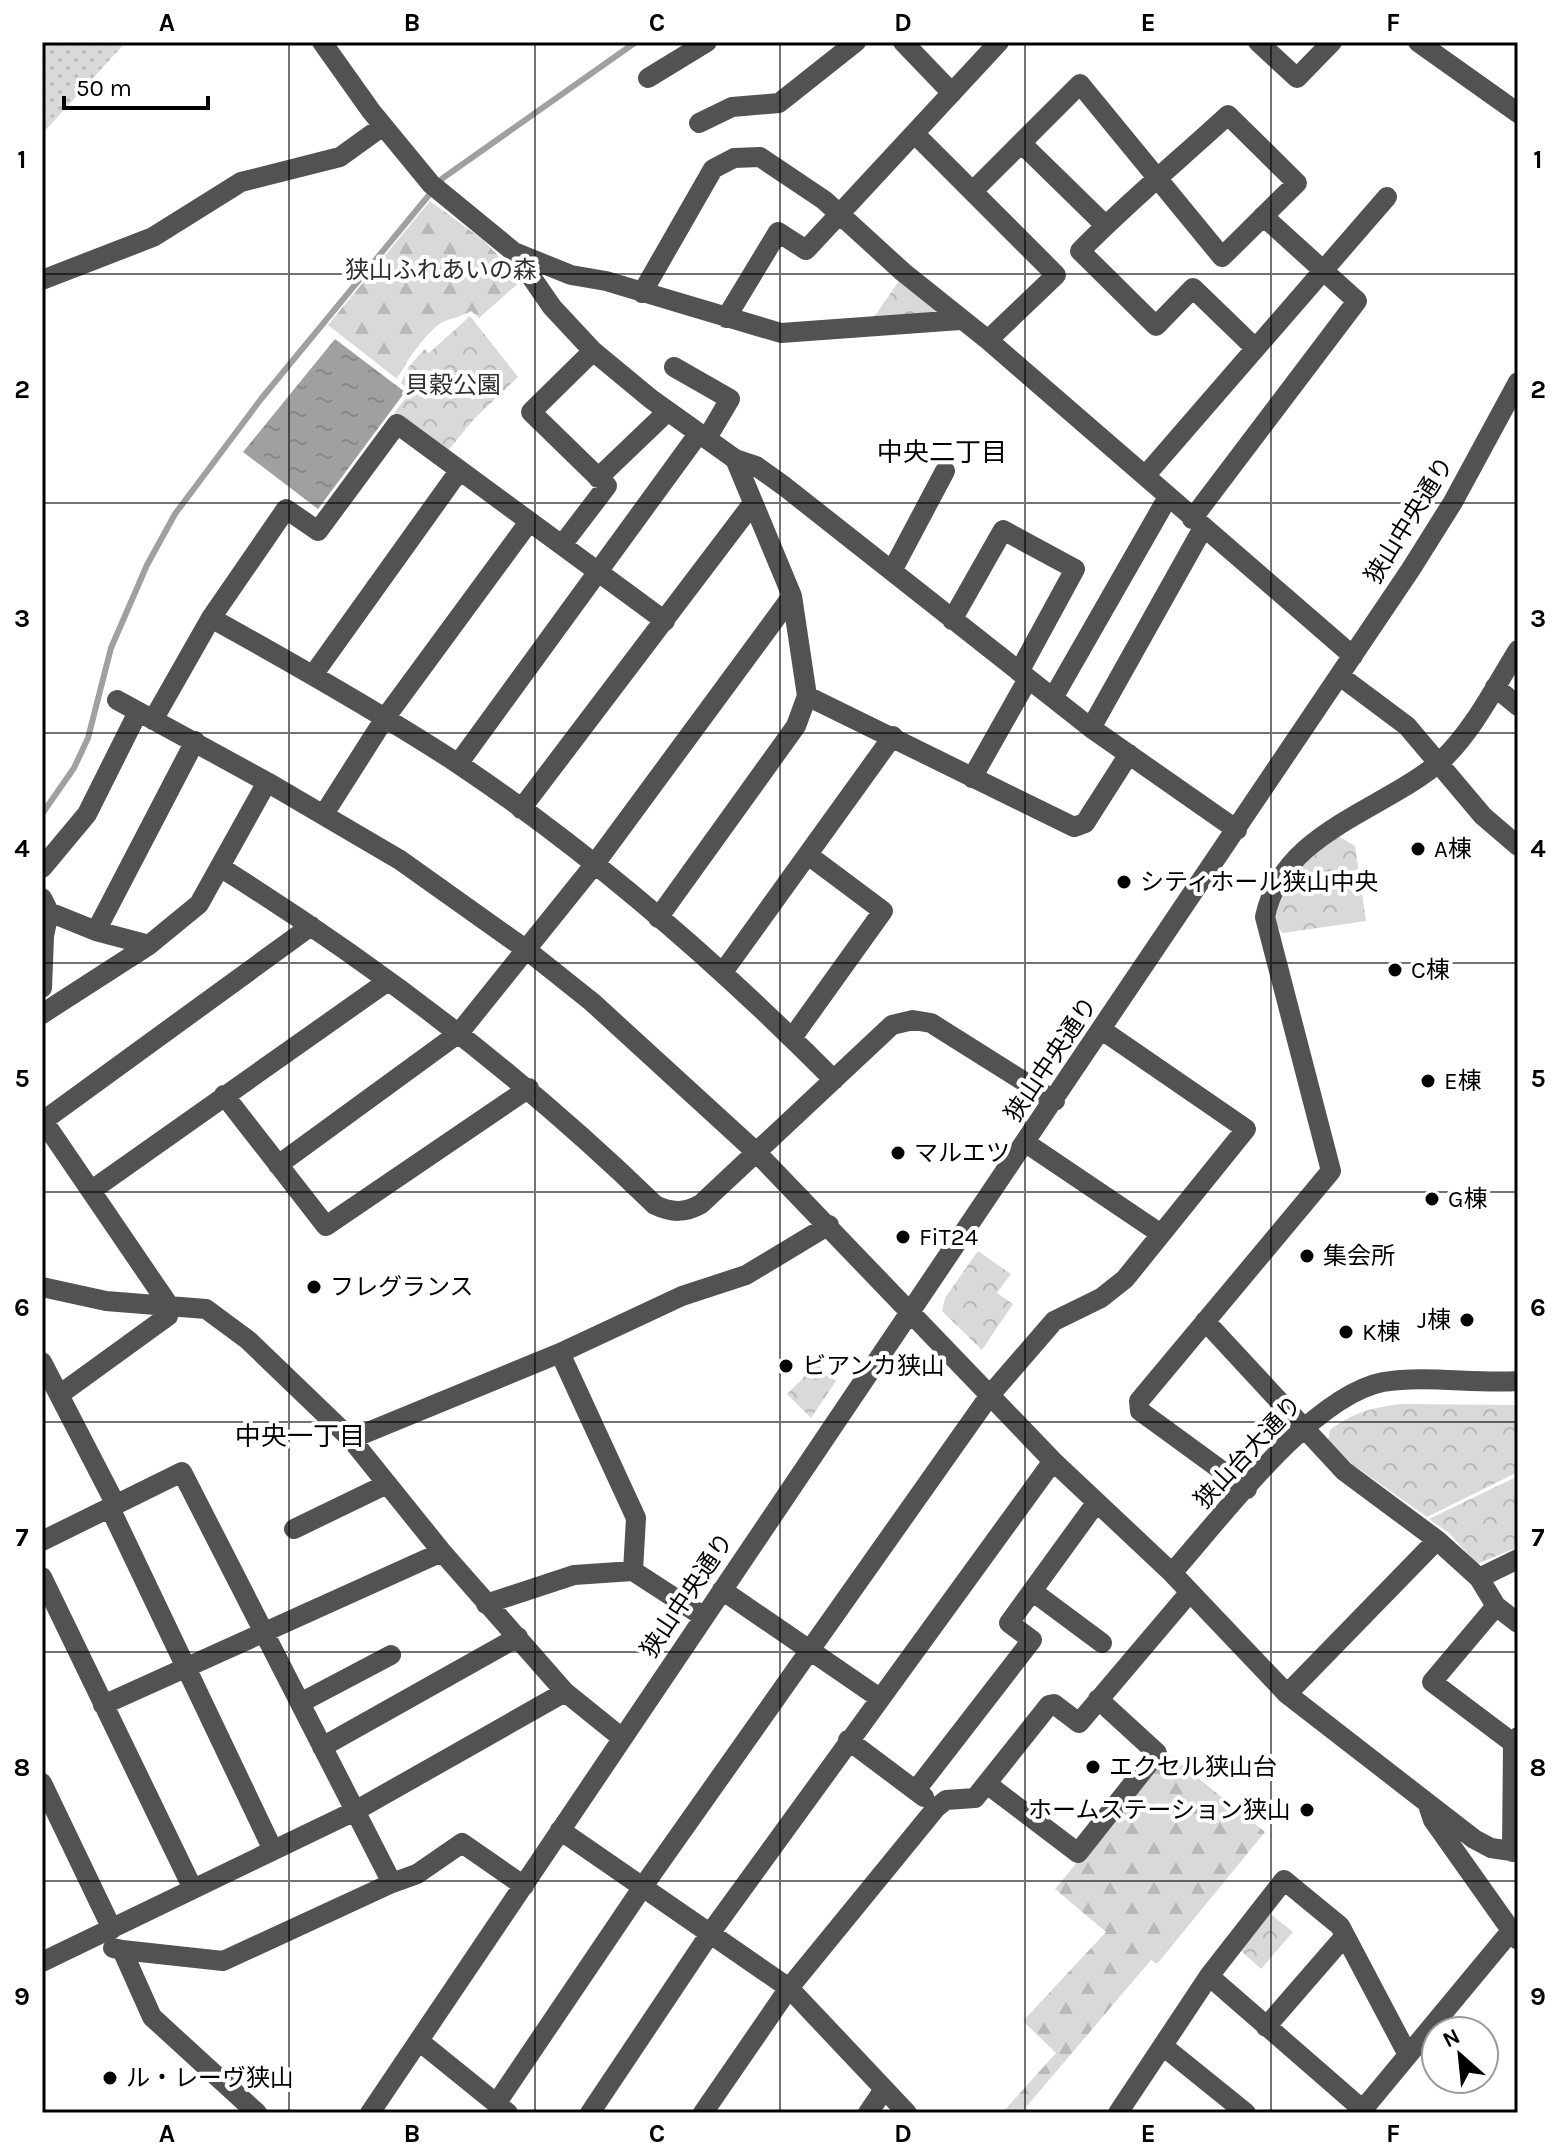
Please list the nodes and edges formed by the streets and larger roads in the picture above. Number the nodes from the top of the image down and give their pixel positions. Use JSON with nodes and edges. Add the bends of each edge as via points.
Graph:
{"nodes":[{"id":1,"x":322,"y":42,"type":"edge"},
{"id":2,"x":707,"y":42,"type":"edge"},
{"id":3,"x":856,"y":42,"type":"edge"},
{"id":4,"x":903,"y":42,"type":"edge"},
{"id":5,"x":999,"y":42,"type":"edge"},
{"id":6,"x":1258,"y":42,"type":"edge"},
{"id":7,"x":1332,"y":42,"type":"edge"},
{"id":8,"x":1418,"y":42,"type":"edge"},
{"id":9,"x":1441,"y":49,"type":"edge"},
{"id":10,"x":648,"y":78,"type":"dead end"},
{"id":11,"x":952,"y":93,"type":"junction"},
{"id":12,"x":1518,"y":113,"type":"edge"},
{"id":13,"x":699,"y":123,"type":"dead end"},
{"id":14,"x":383,"y":126,"type":"junction"},
{"id":15,"x":915,"y":134,"type":"junction"},
{"id":16,"x":1021,"y":143,"type":"junction"},
{"id":17,"x":1157,"y":181,"type":"junction"},
{"id":18,"x":974,"y":190,"type":"junction"},
{"id":19,"x":1387,"y":197,"type":"dead end"},
{"id":20,"x":840,"y":215,"type":"junction"},
{"id":21,"x":1263,"y":216,"type":"junction"},
{"id":22,"x":1105,"y":225,"type":"junction"},
{"id":23,"x":1080,"y":251,"type":"junction"},
{"id":24,"x":514,"y":252,"type":"junction"},
{"id":25,"x":1323,"y":270,"type":"junction"},
{"id":26,"x":1056,"y":275,"type":"junction"},
{"id":27,"x":42,"y":280,"type":"edge"},
{"id":28,"x":642,"y":293,"type":"junction"},
{"id":29,"x":726,"y":318,"type":"junction"},
{"id":30,"x":960,"y":320,"type":"junction"},
{"id":31,"x":988,"y":340,"type":"junction"},
{"id":32,"x":1254,"y":347,"type":"junction"},
{"id":33,"x":593,"y":351,"type":"junction"},
{"id":34,"x":674,"y":367,"type":"dead end"},
{"id":35,"x":1518,"y":382,"type":"edge"},
{"id":36,"x":668,"y":411,"type":"junction"},
{"id":37,"x":703,"y":435,"type":"junction"},
{"id":38,"x":735,"y":459,"type":"junction"},
{"id":39,"x":459,"y":471,"type":"junction"},
{"id":40,"x":945,"y":471,"type":"dead end"},
{"id":41,"x":1145,"y":476,"type":"junction"},
{"id":42,"x":598,"y":478,"type":"junction"},
{"id":43,"x":1168,"y":497,"type":"junction"},
{"id":44,"x":753,"y":503,"type":"junction"},
{"id":45,"x":529,"y":522,"type":"junction"},
{"id":46,"x":1198,"y":524,"type":"junction"},
{"id":47,"x":562,"y":545,"type":"junction"},
{"id":48,"x":892,"y":571,"type":"junction"},
{"id":49,"x":599,"y":572,"type":"junction"},
{"id":50,"x":792,"y":596,"type":"junction"},
{"id":51,"x":211,"y":618,"type":"junction"},
{"id":52,"x":952,"y":620,"type":"junction"},
{"id":53,"x":665,"y":621,"type":"junction"},
{"id":54,"x":1518,"y":650,"type":"edge"},
{"id":55,"x":1353,"y":656,"type":"junction"},
{"id":56,"x":313,"y":675,"type":"junction"},
{"id":57,"x":1024,"y":675,"type":"junction"},
{"id":58,"x":1340,"y":676,"type":"junction"},
{"id":59,"x":1495,"y":687,"type":"junction"},
{"id":60,"x":807,"y":696,"type":"junction"},
{"id":61,"x":1053,"y":698,"type":"junction"},
{"id":62,"x":117,"y":700,"type":"dead end"},
{"id":63,"x":1518,"y":706,"type":"edge"},
{"id":64,"x":146,"y":716,"type":"junction"},
{"id":65,"x":385,"y":718,"type":"junction"},
{"id":66,"x":1091,"y":728,"type":"junction"},
{"id":67,"x":893,"y":736,"type":"junction"},
{"id":68,"x":195,"y":741,"type":"junction"},
{"id":69,"x":1129,"y":754,"type":"junction"},
{"id":70,"x":1438,"y":763,"type":"junction"},
{"id":71,"x":458,"y":764,"type":"junction"},
{"id":72,"x":972,"y":778,"type":"junction"},
{"id":73,"x":267,"y":782,"type":"junction"},
{"id":74,"x":521,"y":809,"type":"junction"},
{"id":75,"x":324,"y":814,"type":"junction"},
{"id":76,"x":1237,"y":830,"type":"junction"},
{"id":77,"x":1518,"y":846,"type":"edge"},
{"id":78,"x":808,"y":855,"type":"junction"},
{"id":79,"x":594,"y":865,"type":"junction"},
{"id":80,"x":220,"y":867,"type":"junction"},
{"id":81,"x":42,"y":868,"type":"edge"},
{"id":82,"x":46,"y":905,"type":"edge"},
{"id":83,"x":658,"y":918,"type":"junction"},
{"id":84,"x":311,"y":926,"type":"junction"},
{"id":85,"x":96,"y":931,"type":"junction"},
{"id":86,"x":149,"y":945,"type":"junction"},
{"id":87,"x":528,"y":951,"type":"junction"},
{"id":88,"x":723,"y":972,"type":"junction"},
{"id":89,"x":388,"y":981,"type":"junction"},
{"id":90,"x":42,"y":988,"type":"edge"},
{"id":91,"x":42,"y":1014,"type":"edge"},
{"id":92,"x":1102,"y":1030,"type":"junction"},
{"id":93,"x":459,"y":1033,"type":"junction"},
{"id":94,"x":792,"y":1038,"type":"junction"},
{"id":95,"x":834,"y":1080,"type":"junction"},
{"id":96,"x":529,"y":1088,"type":"junction"},
{"id":97,"x":224,"y":1095,"type":"junction"},
{"id":98,"x":1055,"y":1101,"type":"junction"},
{"id":99,"x":43,"y":1120,"type":"edge"},
{"id":100,"x":1026,"y":1143,"type":"junction"},
{"id":101,"x":756,"y":1152,"type":"junction"},
{"id":102,"x":278,"y":1165,"type":"junction"},
{"id":103,"x":92,"y":1190,"type":"junction"},
{"id":104,"x":829,"y":1225,"type":"junction"},
{"id":105,"x":1161,"y":1234,"type":"junction"},
{"id":106,"x":42,"y":1287,"type":"edge"},
{"id":107,"x":168,"y":1304,"type":"junction"},
{"id":108,"x":910,"y":1312,"type":"junction"},
{"id":109,"x":1205,"y":1321,"type":"junction"},
{"id":110,"x":560,"y":1353,"type":"junction"},
{"id":111,"x":42,"y":1362,"type":"edge"},
{"id":112,"x":1518,"y":1381,"type":"edge"},
{"id":113,"x":59,"y":1395,"type":"junction"},
{"id":114,"x":990,"y":1395,"type":"junction"},
{"id":115,"x":1303,"y":1427,"type":"junction"},
{"id":116,"x":351,"y":1439,"type":"junction"},
{"id":117,"x":1053,"y":1461,"type":"junction"},
{"id":118,"x":387,"y":1484,"type":"junction"},
{"id":119,"x":1247,"y":1489,"type":"junction"},
{"id":120,"x":1096,"y":1503,"type":"junction"},
{"id":121,"x":113,"y":1506,"type":"junction"},
{"id":122,"x":294,"y":1529,"type":"dead end"},
{"id":123,"x":1437,"y":1540,"type":"junction"},
{"id":124,"x":42,"y":1541,"type":"edge"},
{"id":125,"x":442,"y":1552,"type":"junction"},
{"id":126,"x":1518,"y":1559,"type":"edge"},
{"id":127,"x":633,"y":1571,"type":"junction"},
{"id":128,"x":1172,"y":1573,"type":"junction"},
{"id":129,"x":42,"y":1577,"type":"edge"},
{"id":130,"x":1479,"y":1578,"type":"junction"},
{"id":131,"x":722,"y":1590,"type":"junction"},
{"id":132,"x":1032,"y":1591,"type":"junction"},
{"id":133,"x":1190,"y":1592,"type":"junction"},
{"id":134,"x":486,"y":1604,"type":"junction"},
{"id":135,"x":1496,"y":1606,"type":"junction"},
{"id":136,"x":704,"y":1617,"type":"junction"},
{"id":137,"x":1518,"y":1623,"type":"edge"},
{"id":138,"x":262,"y":1631,"type":"junction"},
{"id":139,"x":518,"y":1637,"type":"junction"},
{"id":140,"x":1102,"y":1643,"type":"dead end"},
{"id":141,"x":811,"y":1649,"type":"junction"},
{"id":142,"x":391,"y":1655,"type":"dead end"},
{"id":143,"x":184,"y":1666,"type":"junction"},
{"id":144,"x":565,"y":1692,"type":"junction"},
{"id":145,"x":1287,"y":1694,"type":"junction"},
{"id":146,"x":878,"y":1697,"type":"junction"},
{"id":147,"x":1098,"y":1699,"type":"junction"},
{"id":148,"x":300,"y":1703,"type":"junction"},
{"id":149,"x":103,"y":1705,"type":"junction"},
{"id":150,"x":622,"y":1738,"type":"junction"},
{"id":151,"x":848,"y":1740,"type":"junction"},
{"id":152,"x":1516,"y":1740,"type":"edge"},
{"id":153,"x":322,"y":1747,"type":"junction"},
{"id":154,"x":42,"y":1783,"type":"edge"},
{"id":155,"x":987,"y":1784,"type":"junction"},
{"id":156,"x":916,"y":1790,"type":"junction"},
{"id":157,"x":1429,"y":1804,"type":"junction"},
{"id":158,"x":936,"y":1808,"type":"junction"},
{"id":159,"x":355,"y":1811,"type":"junction"},
{"id":160,"x":560,"y":1830,"type":"junction"},
{"id":161,"x":273,"y":1850,"type":"junction"},
{"id":162,"x":1515,"y":1852,"type":"edge"},
{"id":163,"x":392,"y":1883,"type":"junction"},
{"id":164,"x":644,"y":1885,"type":"junction"},
{"id":165,"x":524,"y":1886,"type":"junction"},
{"id":166,"x":193,"y":1889,"type":"junction"},
{"id":167,"x":112,"y":1929,"type":"junction"},
{"id":168,"x":711,"y":1932,"type":"junction"},
{"id":169,"x":1515,"y":1936,"type":"edge"},
{"id":170,"x":1344,"y":1937,"type":"junction"},
{"id":171,"x":81,"y":1943,"type":"junction"},
{"id":172,"x":122,"y":1950,"type":"junction"},
{"id":173,"x":42,"y":1960,"type":"edge"},
{"id":174,"x":1209,"y":1976,"type":"junction"},
{"id":175,"x":789,"y":1988,"type":"junction"},
{"id":176,"x":1266,"y":2027,"type":"junction"},
{"id":177,"x":419,"y":2041,"type":"junction"},
{"id":178,"x":1163,"y":2046,"type":"junction"},
{"id":179,"x":1407,"y":2053,"type":"junction"},
{"id":180,"x":883,"y":2091,"type":"junction"},
{"id":181,"x":502,"y":2108,"type":"edge"},
{"id":182,"x":1362,"y":2111,"type":"edge"},
{"id":183,"x":257,"y":2113,"type":"edge"},
{"id":184,"x":370,"y":2113,"type":"edge"},
{"id":185,"x":590,"y":2113,"type":"edge"},
{"id":186,"x":703,"y":2113,"type":"edge"},
{"id":187,"x":868,"y":2113,"type":"edge"},
{"id":188,"x":907,"y":2113,"type":"edge"},
{"id":189,"x":1118,"y":2113,"type":"edge"},
{"id":190,"x":1246,"y":2113,"type":"edge"}],
"edges":[{"from":1,"to":14,"type":"street"},
{"from":2,"to":10,"type":"street"},
{"from":3,"to":13,"type":"street","via":[[779,103],[732,107]]},
{"from":4,"to":11,"type":"street"},
{"from":5,"to":11,"type":"street"},
{"from":6,"to":7,"type":"street","via":[[1297,78]]},
{"from":8,"to":9,"type":"street"},
{"from":9,"to":12,"type":"street"},
{"from":11,"to":15,"type":"street"},
{"from":14,"to":24,"type":"street","via":[[435,188]]},
{"from":14,"to":27,"type":"street","via":[[340,157],[241,182],[153,237]]},
{"from":15,"to":18,"type":"street"},
{"from":15,"to":20,"type":"street"},
{"from":16,"to":17,"type":"street","via":[[1080,84]]},
{"from":16,"to":18,"type":"street"},
{"from":16,"to":22,"type":"street"},
{"from":17,"to":21,"type":"street","via":[[1222,257]]},
{"from":17,"to":21,"type":"street","via":[[1228,115],[1297,183]]},
{"from":17,"to":22,"type":"street"},
{"from":18,"to":26,"type":"street"},
{"from":19,"to":25,"type":"street"},
{"from":20,"to":28,"type":"street","via":[[760,157],[723,162],[713,169]]},
{"from":20,"to":29,"type":"street","via":[[806,250],[778,232]]},
{"from":20,"to":30,"type":"street"},
{"from":21,"to":25,"type":"street"},
{"from":22,"to":23,"type":"street"},
{"from":23,"to":26,"type":"street"},
{"from":23,"to":32,"type":"street","via":[[1156,326],[1193,288]]},
{"from":24,"to":28,"type":"street","via":[[571,275]]},
{"from":24,"to":33,"type":"street","via":[[552,307]]},
{"from":25,"to":32,"type":"street"},
{"from":25,"to":46,"type":"street","via":[[1357,301]]},
{"from":26,"to":31,"type":"street"},
{"from":28,"to":29,"type":"street"},
{"from":29,"to":30,"type":"street","via":[[781,333]]},
{"from":30,"to":31,"type":"street"},
{"from":31,"to":41,"type":"street"},
{"from":32,"to":41,"type":"street"},
{"from":33,"to":36,"type":"street"},
{"from":33,"to":42,"type":"street","via":[[531,412]]},
{"from":34,"to":37,"type":"street","via":[[730,399]]},
{"from":35,"to":55,"type":"street","name":"狭山中央通り","via":[[1453,502]]},
{"from":36,"to":37,"type":"street"},
{"from":36,"to":42,"type":"street"},
{"from":37,"to":38,"type":"street"},
{"from":37,"to":49,"type":"street"},
{"from":38,"to":44,"type":"street"},
{"from":38,"to":48,"type":"street","via":[[756,466]]},
{"from":39,"to":45,"type":"street"},
{"from":39,"to":51,"type":"street","via":[[397,424],[318,531],[286,509]]},
{"from":39,"to":56,"type":"street"},
{"from":40,"to":48,"type":"street"},
{"from":41,"to":43,"type":"street"},
{"from":42,"to":47,"type":"street","via":[[607,486]]},
{"from":43,"to":46,"type":"street"},
{"from":43,"to":61,"type":"street"},
{"from":44,"to":50,"type":"street"},
{"from":44,"to":53,"type":"street"},
{"from":45,"to":47,"type":"street"},
{"from":45,"to":65,"type":"street"},
{"from":46,"to":55,"type":"street"},
{"from":46,"to":66,"type":"street"},
{"from":47,"to":49,"type":"street"},
{"from":48,"to":52,"type":"street"},
{"from":49,"to":53,"type":"street"},
{"from":49,"to":71,"type":"street"},
{"from":50,"to":60,"type":"street"},
{"from":50,"to":79,"type":"street"},
{"from":51,"to":56,"type":"street"},
{"from":51,"to":64,"type":"street"},
{"from":52,"to":57,"type":"street"},
{"from":52,"to":57,"type":"street","via":[[1003,530],[1075,569]]},
{"from":53,"to":74,"type":"street"},
{"from":54,"to":59,"type":"street"},
{"from":55,"to":58,"type":"street","name":"狭山中央通り"},
{"from":56,"to":65,"type":"street"},
{"from":57,"to":61,"type":"street"},
{"from":57,"to":72,"type":"street"},
{"from":58,"to":70,"type":"street","via":[[1407,726]]},
{"from":58,"to":76,"type":"street","name":"狭山中央通り"},
{"from":59,"to":63,"type":"street"},
{"from":59,"to":70,"type":"street"},
{"from":60,"to":67,"type":"street"},
{"from":60,"to":83,"type":"street","via":[[796,726]]},
{"from":61,"to":66,"type":"street"},
{"from":62,"to":64,"type":"street"},
{"from":64,"to":68,"type":"street"},
{"from":64,"to":81,"type":"street","via":[[87,814]]},
{"from":65,"to":71,"type":"street"},
{"from":65,"to":75,"type":"street"},
{"from":66,"to":69,"type":"street"},
{"from":67,"to":72,"type":"street"},
{"from":67,"to":78,"type":"street"},
{"from":68,"to":73,"type":"street"},
{"from":68,"to":85,"type":"street"},
{"from":69,"to":72,"type":"street","via":[[1079,827]]},
{"from":69,"to":76,"type":"street"},
{"from":70,"to":77,"type":"street","via":[[1483,816]]},
{"from":70,"to":109,"type":"street","via":[[1316,840],[1289,866],[1269,898],[1265,917],[1331,1171]]},
{"from":71,"to":74,"type":"street"},
{"from":73,"to":75,"type":"street"},
{"from":73,"to":80,"type":"street"},
{"from":74,"to":79,"type":"street"},
{"from":75,"to":87,"type":"street","via":[[400,860]]},
{"from":76,"to":92,"type":"street","name":"狭山中央通り"},
{"from":78,"to":88,"type":"street"},
{"from":78,"to":94,"type":"street","via":[[883,911]]},
{"from":79,"to":83,"type":"street"},
{"from":79,"to":87,"type":"street"},
{"from":80,"to":84,"type":"street"},
{"from":80,"to":86,"type":"street","via":[[199,904]]},
{"from":82,"to":85,"type":"street"},
{"from":82,"to":90,"type":"street"},
{"from":83,"to":88,"type":"street"},
{"from":84,"to":89,"type":"street"},
{"from":84,"to":99,"type":"street"},
{"from":85,"to":86,"type":"street"},
{"from":86,"to":91,"type":"street"},
{"from":87,"to":93,"type":"street"},
{"from":87,"to":101,"type":"street","via":[[645,1047]]},
{"from":88,"to":94,"type":"street"},
{"from":89,"to":93,"type":"street"},
{"from":89,"to":97,"type":"street"},
{"from":92,"to":98,"type":"street","name":"狭山中央通り"},
{"from":92,"to":105,"type":"street","via":[[1246,1129]]},
{"from":93,"to":96,"type":"street"},
{"from":93,"to":102,"type":"street"},
{"from":94,"to":95,"type":"street"},
{"from":95,"to":98,"type":"street","via":[[892,1025],[913,1020],[954,1035]]},
{"from":95,"to":101,"type":"street"},
{"from":96,"to":101,"type":"street","via":[[665,1210],[701,1204]]},
{"from":96,"to":102,"type":"street","via":[[326,1226]]},
{"from":97,"to":102,"type":"street"},
{"from":97,"to":103,"type":"street"},
{"from":98,"to":100,"type":"street","name":"狭山中央通り"},
{"from":99,"to":103,"type":"street"},
{"from":100,"to":105,"type":"street"},
{"from":100,"to":108,"type":"street","name":"狭山中央通り"},
{"from":101,"to":104,"type":"street"},
{"from":103,"to":107,"type":"street"},
{"from":104,"to":108,"type":"street"},
{"from":104,"to":110,"type":"street","via":[[746,1275],[682,1296]]},
{"from":105,"to":114,"type":"street","via":[[1125,1279],[1101,1298],[1054,1321]]},
{"from":106,"to":107,"type":"street","via":[[106,1301]]},
{"from":107,"to":113,"type":"street","via":[[168,1316]]},
{"from":107,"to":116,"type":"street","via":[[206,1309],[235,1330]]},
{"from":108,"to":114,"type":"street"},
{"from":108,"to":131,"type":"street","name":"狭山中央通り"},
{"from":109,"to":115,"type":"street"},
{"from":109,"to":119,"type":"street","via":[[1139,1401],[1140,1411]]},
{"from":110,"to":116,"type":"street"},
{"from":110,"to":127,"type":"street","via":[[636,1518]]},
{"from":111,"to":113,"type":"street"},
{"from":112,"to":115,"type":"street","name":"狭山台大通り","via":[[1386,1382],[1352,1392]]},
{"from":113,"to":121,"type":"street"},
{"from":114,"to":117,"type":"street"},
{"from":114,"to":141,"type":"street"},
{"from":115,"to":119,"type":"street","name":"狭山台大通り"},
{"from":115,"to":123,"type":"street","via":[[1344,1471]]},
{"from":116,"to":118,"type":"street"},
{"from":117,"to":120,"type":"street"},
{"from":117,"to":146,"type":"street"},
{"from":118,"to":122,"type":"street"},
{"from":118,"to":125,"type":"street"},
{"from":119,"to":128,"type":"street","name":"狭山台大通り"},
{"from":120,"to":128,"type":"street"},
{"from":120,"to":132,"type":"street"},
{"from":121,"to":124,"type":"street"},
{"from":121,"to":138,"type":"street","via":[[182,1472]]},
{"from":121,"to":143,"type":"street"},
{"from":123,"to":130,"type":"street"},
{"from":123,"to":145,"type":"street"},
{"from":125,"to":134,"type":"street"},
{"from":125,"to":138,"type":"street"},
{"from":126,"to":130,"type":"street"},
{"from":127,"to":134,"type":"street","via":[[574,1575]]},
{"from":127,"to":136,"type":"street"},
{"from":128,"to":133,"type":"street"},
{"from":129,"to":149,"type":"street"},
{"from":130,"to":135,"type":"street"},
{"from":131,"to":136,"type":"street","name":"狭山中央通り"},
{"from":131,"to":141,"type":"street"},
{"from":132,"to":140,"type":"street"},
{"from":132,"to":156,"type":"street","via":[[1009,1623],[1032,1640]]},
{"from":133,"to":145,"type":"street"},
{"from":133,"to":147,"type":"street"},
{"from":134,"to":139,"type":"street"},
{"from":135,"to":137,"type":"street"},
{"from":135,"to":152,"type":"street","via":[[1432,1682]]},
{"from":136,"to":150,"type":"street","name":"狭山中央通り"},
{"from":138,"to":143,"type":"street"},
{"from":138,"to":148,"type":"street"},
{"from":139,"to":144,"type":"street"},
{"from":139,"to":153,"type":"street"},
{"from":141,"to":146,"type":"street"},
{"from":141,"to":164,"type":"street"},
{"from":142,"to":148,"type":"street"},
{"from":143,"to":149,"type":"street"},
{"from":143,"to":161,"type":"street"},
{"from":144,"to":150,"type":"street"},
{"from":144,"to":159,"type":"street"},
{"from":145,"to":157,"type":"street"},
{"from":146,"to":151,"type":"street"},
{"from":147,"to":155,"type":"street","via":[[1079,1723],[1049,1705]]},
{"from":147,"to":155,"type":"street","via":[[1157,1753],[1078,1853]]},
{"from":148,"to":153,"type":"street"},
{"from":149,"to":166,"type":"street"},
{"from":150,"to":160,"type":"street","name":"狭山中央通り"},
{"from":151,"to":156,"type":"street"},
{"from":151,"to":168,"type":"street"},
{"from":152,"to":162,"type":"street"},
{"from":153,"to":159,"type":"street"},
{"from":154,"to":167,"type":"street"},
{"from":155,"to":158,"type":"street","via":[[975,1798],[946,1800]]},
{"from":156,"to":158,"type":"street"},
{"from":157,"to":162,"type":"street","via":[[1474,1839]]},
{"from":157,"to":169,"type":"street","via":[[1433,1820]]},
{"from":158,"to":175,"type":"street"},
{"from":159,"to":161,"type":"street"},
{"from":159,"to":163,"type":"street"},
{"from":160,"to":164,"type":"street"},
{"from":160,"to":165,"type":"street","name":"狭山中央通り"},
{"from":161,"to":166,"type":"street"},
{"from":163,"to":165,"type":"street","via":[[417,1874],[462,1843]]},
{"from":163,"to":172,"type":"street","via":[[223,1961]]},
{"from":164,"to":168,"type":"street"},
{"from":164,"to":181,"type":"street"},
{"from":165,"to":177,"type":"street","name":"狭山中央通り"},
{"from":166,"to":167,"type":"street"},
{"from":167,"to":171,"type":"street"},
{"from":168,"to":175,"type":"street"},
{"from":168,"to":185,"type":"street"},
{"from":169,"to":179,"type":"street"},
{"from":170,"to":174,"type":"street","via":[[1340,1926],[1284,1880]]},
{"from":170,"to":176,"type":"street"},
{"from":170,"to":179,"type":"street"},
{"from":171,"to":172,"type":"street"},
{"from":171,"to":173,"type":"street"},
{"from":172,"to":183,"type":"street","via":[[152,2017]]},
{"from":174,"to":176,"type":"street"},
{"from":174,"to":178,"type":"street"},
{"from":175,"to":180,"type":"street"},
{"from":175,"to":186,"type":"street"},
{"from":176,"to":182,"type":"street"},
{"from":177,"to":181,"type":"street"},
{"from":177,"to":184,"type":"street","name":"狭山中央通り"},
{"from":178,"to":189,"type":"street"},
{"from":178,"to":190,"type":"street"},
{"from":179,"to":182,"type":"street"},
{"from":180,"to":187,"type":"street"},
{"from":180,"to":188,"type":"street"}]}
